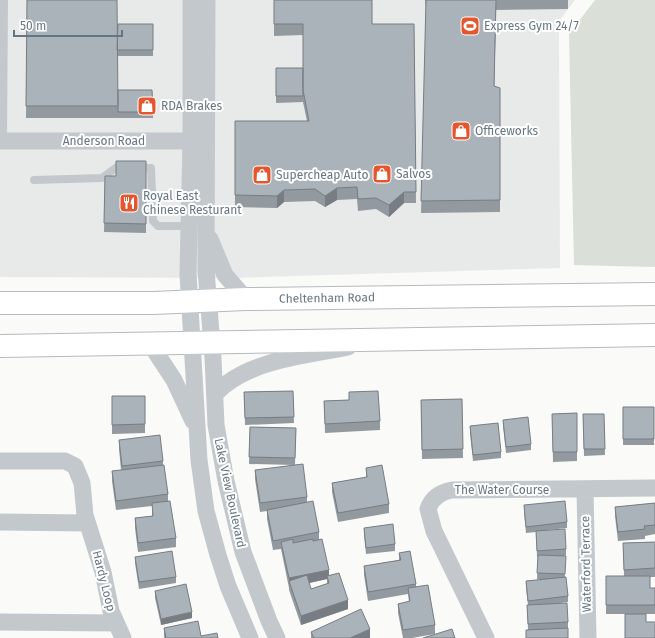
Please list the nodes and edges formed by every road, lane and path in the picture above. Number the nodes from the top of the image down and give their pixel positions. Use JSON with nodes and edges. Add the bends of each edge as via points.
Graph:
{"nodes":[{"id":1,"x":4,"y":0,"type":"edge"},
{"id":2,"x":191,"y":0,"type":"edge"},
{"id":3,"x":207,"y":0,"type":"edge"},
{"id":4,"x":199,"y":141,"type":"junction"},
{"id":5,"x":1,"y":142,"type":"edge"},
{"id":6,"x":34,"y":180,"type":"dead end"},
{"id":7,"x":188,"y":226,"type":"junction"},
{"id":8,"x":207,"y":230,"type":"junction"},
{"id":9,"x":655,"y":294,"type":"edge"},
{"id":10,"x":246,"y":299,"type":"junction"},
{"id":11,"x":199,"y":300,"type":"junction"},
{"id":12,"x":0,"y":303,"type":"edge"},
{"id":13,"x":655,"y":335,"type":"edge"},
{"id":14,"x":380,"y":340,"type":"junction"},
{"id":15,"x":149,"y":342,"type":"junction"},
{"id":16,"x":202,"y":342,"type":"junction"},
{"id":17,"x":0,"y":346,"type":"edge"},
{"id":18,"x":215,"y":394,"type":"junction"},
{"id":19,"x":217,"y":428,"type":"junction"},
{"id":20,"x":197,"y":430,"type":"junction"},
{"id":21,"x":0,"y":461,"type":"edge"},
{"id":22,"x":655,"y":488,"type":"edge"},
{"id":23,"x":585,"y":490,"type":"junction"},
{"id":24,"x":0,"y":522,"type":"edge"},
{"id":25,"x":87,"y":523,"type":"junction"},
{"id":26,"x":0,"y":622,"type":"edge"},
{"id":27,"x":119,"y":631,"type":"edge"},
{"id":28,"x":250,"y":638,"type":"edge"},
{"id":29,"x":277,"y":638,"type":"edge"},
{"id":30,"x":486,"y":638,"type":"edge"},
{"id":31,"x":588,"y":638,"type":"edge"}],
"edges":[{"from":1,"to":5,"type":"lane"},
{"from":2,"to":4,"type":"street"},
{"from":3,"to":4,"type":"street"},
{"from":4,"to":5,"type":"street","name":"Anderson Road"},
{"from":4,"to":7,"type":"street"},
{"from":4,"to":8,"type":"street"},
{"from":6,"to":7,"type":"lane","via":[[102,178],[118,167],[151,168],[153,221],[158,226]]},
{"from":7,"to":11,"type":"street"},
{"from":8,"to":10,"type":"street","via":[[225,275]]},
{"from":8,"to":11,"type":"street"},
{"from":9,"to":10,"type":"main road","name":"Cheltenham Road"},
{"from":10,"to":11,"type":"main road","name":"Cheltenham Road"},
{"from":11,"to":12,"type":"main road","name":"Cheltenham Road","via":[[153,304]]},
{"from":11,"to":16,"type":"street"},
{"from":13,"to":14,"type":"main road"},
{"from":14,"to":16,"type":"main road"},
{"from":14,"to":18,"type":"street","via":[[249,370],[234,377]]},
{"from":15,"to":16,"type":"main road"},
{"from":15,"to":17,"type":"main road"},
{"from":15,"to":20,"type":"street","via":[[174,380]]},
{"from":16,"to":18,"type":"street","name":"Lake View Boulevard"},
{"from":16,"to":20,"type":"street","name":"Lake View Boulevard"},
{"from":18,"to":19,"type":"street","name":"Lake View Boulevard"},
{"from":19,"to":20,"type":"street"},
{"from":19,"to":29,"type":"street","name":"Lake View Boulevard","via":[[226,481],[243,552],[268,621]]},
{"from":20,"to":28,"type":"street","name":"Lake View Boulevard","via":[[206,511],[228,586]]},
{"from":21,"to":25,"type":"street","name":"Hardy Loop","via":[[71,462],[80,477],[84,491]]},
{"from":22,"to":23,"type":"street","name":"The Water Course"},
{"from":23,"to":30,"type":"street","name":"The Water Course","via":[[452,490],[443,491],[430,504],[428,509],[434,531]]},
{"from":23,"to":31,"type":"street","name":"Waterford Terrace"},
{"from":24,"to":25,"type":"street"},
{"from":25,"to":27,"type":"street","name":"Hardy Loop","via":[[93,536],[111,611]]},
{"from":26,"to":27,"type":"street"}]}
